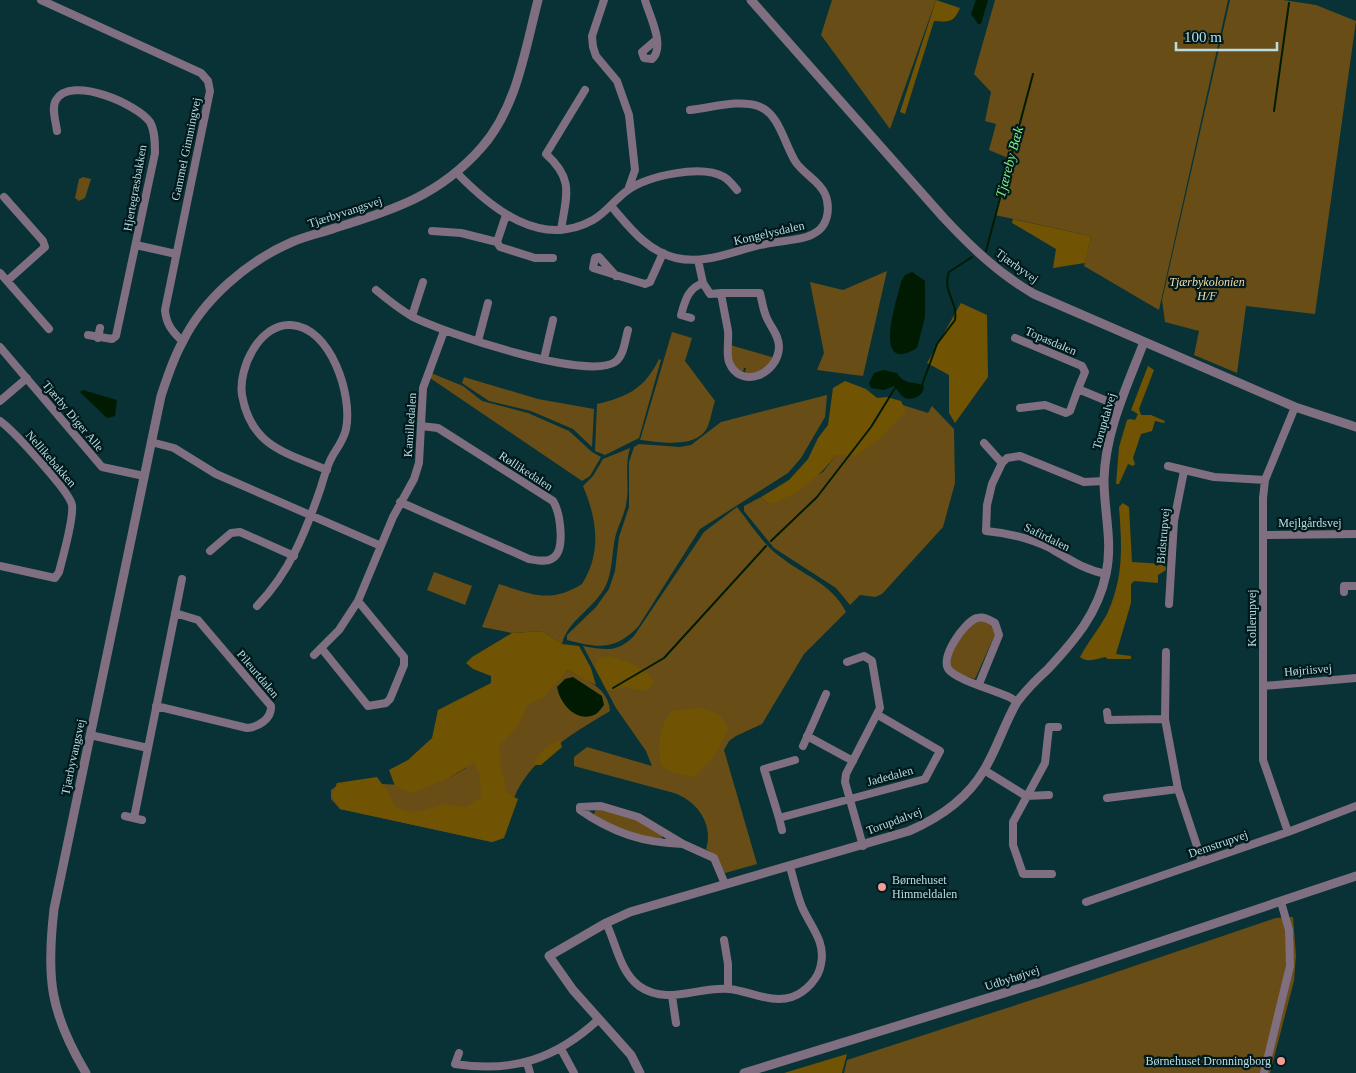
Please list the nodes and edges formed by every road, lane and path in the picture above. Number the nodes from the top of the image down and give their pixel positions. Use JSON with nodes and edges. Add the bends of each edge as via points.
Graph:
{"nodes":[{"id":1,"x":41,"y":0,"type":"edge"},
{"id":2,"x":538,"y":0,"type":"edge"},
{"id":3,"x":604,"y":0,"type":"edge"},
{"id":4,"x":645,"y":0,"type":"edge"},
{"id":5,"x":751,"y":0,"type":"edge"},
{"id":6,"x":656,"y":40,"type":"dead end"},
{"id":7,"x":585,"y":90,"type":"dead end"},
{"id":8,"x":690,"y":110,"type":"dead end"},
{"id":9,"x":57,"y":131,"type":"dead end"},
{"id":10,"x":635,"y":170,"type":"junction"},
{"id":11,"x":457,"y":173,"type":"junction"},
{"id":12,"x":650,"y":180,"type":"junction"},
{"id":13,"x":628,"y":190,"type":"junction"},
{"id":14,"x":737,"y":190,"type":"dead end"},
{"id":15,"x":4,"y":197,"type":"dead end"},
{"id":16,"x":612,"y":207,"type":"junction"},
{"id":17,"x":506,"y":215,"type":"junction"},
{"id":18,"x":561,"y":230,"type":"junction"},
{"id":19,"x":432,"y":231,"type":"dead end"},
{"id":20,"x":497,"y":242,"type":"junction"},
{"id":21,"x":136,"y":246,"type":"junction"},
{"id":22,"x":663,"y":253,"type":"junction"},
{"id":23,"x":176,"y":254,"type":"junction"},
{"id":24,"x":553,"y":258,"type":"dead end"},
{"id":25,"x":698,"y":260,"type":"junction"},
{"id":26,"x":616,"y":276,"type":"dead end"},
{"id":27,"x":3,"y":278,"type":"edge"},
{"id":28,"x":423,"y":282,"type":"dead end"},
{"id":29,"x":703,"y":284,"type":"junction"},
{"id":30,"x":376,"y":290,"type":"dead end"},
{"id":31,"x":721,"y":293,"type":"junction"},
{"id":32,"x":488,"y":303,"type":"dead end"},
{"id":33,"x":412,"y":316,"type":"junction"},
{"id":34,"x":691,"y":318,"type":"dead end"},
{"id":35,"x":553,"y":320,"type":"dead end"},
{"id":36,"x":100,"y":328,"type":"dead end"},
{"id":37,"x":49,"y":329,"type":"dead end"},
{"id":38,"x":444,"y":331,"type":"junction"},
{"id":39,"x":88,"y":335,"type":"dead end"},
{"id":40,"x":616,"y":336,"type":"dead end"},
{"id":41,"x":98,"y":338,"type":"junction"},
{"id":42,"x":1015,"y":338,"type":"dead end"},
{"id":43,"x":182,"y":341,"type":"junction"},
{"id":44,"x":478,"y":341,"type":"junction"},
{"id":45,"x":1144,"y":342,"type":"junction"},
{"id":46,"x":0,"y":347,"type":"edge"},
{"id":47,"x":544,"y":359,"type":"junction"},
{"id":48,"x":27,"y":378,"type":"junction"},
{"id":49,"x":1078,"y":389,"type":"junction"},
{"id":50,"x":0,"y":400,"type":"edge"},
{"id":51,"x":1120,"y":406,"type":"junction"},
{"id":52,"x":1296,"y":407,"type":"junction"},
{"id":53,"x":1020,"y":408,"type":"dead end"},
{"id":54,"x":0,"y":421,"type":"edge"},
{"id":55,"x":420,"y":426,"type":"junction"},
{"id":56,"x":1356,"y":427,"type":"edge"},
{"id":57,"x":151,"y":442,"type":"junction"},
{"id":58,"x":984,"y":443,"type":"dead end"},
{"id":59,"x":1002,"y":463,"type":"junction"},
{"id":60,"x":1168,"y":466,"type":"dead end"},
{"id":61,"x":327,"y":470,"type":"junction"},
{"id":62,"x":1184,"y":471,"type":"junction"},
{"id":63,"x":144,"y":476,"type":"junction"},
{"id":64,"x":1265,"y":480,"type":"junction"},
{"id":65,"x":1104,"y":481,"type":"junction"},
{"id":66,"x":400,"y":502,"type":"junction"},
{"id":67,"x":311,"y":516,"type":"junction"},
{"id":68,"x":1356,"y":534,"type":"edge"},
{"id":69,"x":1263,"y":535,"type":"junction"},
{"id":70,"x":382,"y":546,"type":"junction"},
{"id":71,"x":210,"y":551,"type":"dead end"},
{"id":72,"x":294,"y":556,"type":"junction"},
{"id":73,"x":0,"y":566,"type":"edge"},
{"id":74,"x":1106,"y":574,"type":"junction"},
{"id":75,"x":182,"y":579,"type":"dead end"},
{"id":76,"x":1356,"y":586,"type":"edge"},
{"id":77,"x":1344,"y":592,"type":"dead end"},
{"id":78,"x":358,"y":601,"type":"junction"},
{"id":79,"x":1169,"y":604,"type":"dead end"},
{"id":80,"x":257,"y":606,"type":"dead end"},
{"id":81,"x":175,"y":613,"type":"junction"},
{"id":82,"x":322,"y":649,"type":"junction"},
{"id":83,"x":1166,"y":652,"type":"dead end"},
{"id":84,"x":314,"y":655,"type":"dead end"},
{"id":85,"x":847,"y":662,"type":"dead end"},
{"id":86,"x":1356,"y":678,"type":"edge"},
{"id":87,"x":980,"y":684,"type":"junction"},
{"id":88,"x":1262,"y":686,"type":"junction"},
{"id":89,"x":826,"y":694,"type":"dead end"},
{"id":90,"x":1018,"y":702,"type":"junction"},
{"id":91,"x":156,"y":706,"type":"junction"},
{"id":92,"x":1107,"y":712,"type":"dead end"},
{"id":93,"x":878,"y":715,"type":"junction"},
{"id":94,"x":1165,"y":719,"type":"junction"},
{"id":95,"x":1058,"y":727,"type":"dead end"},
{"id":96,"x":90,"y":735,"type":"junction"},
{"id":97,"x":807,"y":736,"type":"junction"},
{"id":98,"x":803,"y":746,"type":"dead end"},
{"id":99,"x":148,"y":748,"type":"junction"},
{"id":100,"x":795,"y":760,"type":"dead end"},
{"id":101,"x":853,"y":761,"type":"junction"},
{"id":102,"x":984,"y":770,"type":"junction"},
{"id":103,"x":1178,"y":789,"type":"junction"},
{"id":104,"x":1026,"y":796,"type":"junction"},
{"id":105,"x":1049,"y":796,"type":"dead end"},
{"id":106,"x":1107,"y":798,"type":"dead end"},
{"id":107,"x":849,"y":799,"type":"junction"},
{"id":108,"x":1356,"y":806,"type":"edge"},
{"id":109,"x":779,"y":818,"type":"junction"},
{"id":110,"x":142,"y":820,"type":"dead end"},
{"id":111,"x":782,"y":830,"type":"dead end"},
{"id":112,"x":1288,"y":832,"type":"junction"},
{"id":113,"x":683,"y":844,"type":"junction"},
{"id":114,"x":863,"y":846,"type":"junction"},
{"id":115,"x":1202,"y":861,"type":"junction"},
{"id":116,"x":790,"y":867,"type":"junction"},
{"id":117,"x":1052,"y":874,"type":"dead end"},
{"id":118,"x":1356,"y":876,"type":"edge"},
{"id":119,"x":725,"y":884,"type":"junction"},
{"id":120,"x":1086,"y":902,"type":"dead end"},
{"id":121,"x":1281,"y":902,"type":"junction"},
{"id":122,"x":606,"y":923,"type":"junction"},
{"id":123,"x":724,"y":940,"type":"dead end"},
{"id":124,"x":728,"y":989,"type":"junction"},
{"id":125,"x":672,"y":996,"type":"junction"},
{"id":126,"x":599,"y":1019,"type":"junction"},
{"id":127,"x":676,"y":1023,"type":"dead end"},
{"id":128,"x":561,"y":1049,"type":"junction"},
{"id":129,"x":459,"y":1053,"type":"dead end"},
{"id":130,"x":527,"y":1063,"type":"junction"},
{"id":131,"x":455,"y":1064,"type":"junction"},
{"id":132,"x":490,"y":1071,"type":"edge"},
{"id":133,"x":86,"y":1073,"type":"edge"},
{"id":134,"x":452,"y":1073,"type":"edge"},
{"id":135,"x":530,"y":1073,"type":"edge"},
{"id":136,"x":574,"y":1073,"type":"edge"},
{"id":137,"x":640,"y":1073,"type":"edge"},
{"id":138,"x":744,"y":1073,"type":"edge"},
{"id":139,"x":1264,"y":1073,"type":"edge"}],
"edges":[{"from":1,"to":23,"type":"street","name":"Gammel Gimmingvej","via":[[201,73],[208,81],[210,91]]},
{"from":2,"to":11,"type":"street","name":"Tjærbyvangsvej","via":[[518,80],[503,116],[483,146]]},
{"from":3,"to":10,"type":"street","via":[[592,36],[593,47],[624,97]]},
{"from":4,"to":6,"type":"street"},
{"from":5,"to":45,"type":"street","name":"Tjærbyvej","via":[[943,217],[993,266],[1034,294]]},
{"from":7,"to":18,"type":"street","via":[[546,154],[563,172],[566,183]]},
{"from":8,"to":25,"type":"street","name":"Kongelysdalen","via":[[749,103],[766,110],[773,116],[795,161],[824,192],[828,203],[824,223],[807,237]]},
{"from":9,"to":21,"type":"street","name":"Hjertegræsbakken","via":[[55,101],[70,91],[102,94],[139,111],[150,123],[155,153]]},
{"from":10,"to":12,"type":"street"},
{"from":10,"to":13,"type":"street"},
{"from":11,"to":17,"type":"street"},
{"from":11,"to":43,"type":"street","name":"Tjærbyvangsvej","via":[[408,204],[292,242],[256,262],[224,287]]},
{"from":12,"to":13,"type":"street"},
{"from":12,"to":14,"type":"street","via":[[686,172],[715,174],[723,176]]},
{"from":13,"to":16,"type":"street"},
{"from":15,"to":27,"type":"street","via":[[45,247]]},
{"from":16,"to":18,"type":"street","via":[[593,220]]},
{"from":16,"to":22,"type":"street","name":"Kongelysdalen","via":[[638,237]]},
{"from":17,"to":18,"type":"street","via":[[528,226]]},
{"from":17,"to":20,"type":"street"},
{"from":19,"to":20,"type":"street","via":[[460,232]]},
{"from":20,"to":24,"type":"street","via":[[500,247],[535,258]]},
{"from":21,"to":23,"type":"street","name":"Hjertegræsbakken"},
{"from":21,"to":41,"type":"street","name":"Hjertegræsbakken","via":[[116,336],[112,339]]},
{"from":22,"to":25,"type":"street","name":"Kongelysdalen"},
{"from":22,"to":26,"type":"street","via":[[650,282],[645,284]]},
{"from":23,"to":43,"type":"street","name":"Gammel Gimmingvej","via":[[164,310],[171,330]]},
{"from":25,"to":29,"type":"street"},
{"from":27,"to":37,"type":"street"},
{"from":28,"to":33,"type":"street"},
{"from":29,"to":31,"type":"street","via":[[710,294]]},
{"from":29,"to":34,"type":"street","via":[[692,288],[686,299],[681,315]]},
{"from":30,"to":33,"type":"street"},
{"from":31,"to":31,"type":"street","via":[[760,293],[765,314],[778,336],[779,347],[774,365],[763,375],[742,375],[732,368],[728,360],[728,331]]},
{"from":32,"to":44,"type":"street"},
{"from":33,"to":38,"type":"street"},
{"from":35,"to":47,"type":"street"},
{"from":36,"to":41,"type":"street"},
{"from":38,"to":44,"type":"street"},
{"from":38,"to":55,"type":"street","name":"Kamilledalen","via":[[426,376]]},
{"from":39,"to":41,"type":"street"},
{"from":40,"to":47,"type":"street","via":[[627,334],[621,355],[609,365],[579,365]]},
{"from":42,"to":49,"type":"street","name":"Topasdalen","via":[[1082,366],[1085,372]]},
{"from":43,"to":57,"type":"street","name":"Tjærbyvangsvej","via":[[161,396]]},
{"from":44,"to":47,"type":"street"},
{"from":45,"to":51,"type":"street","name":"Torupdalvej"},
{"from":45,"to":52,"type":"street","name":"Tjærbyvej"},
{"from":46,"to":48,"type":"street","name":"Tjærby Diger Alle"},
{"from":48,"to":50,"type":"street"},
{"from":48,"to":63,"type":"street","name":"Tjærby Diger Alle","via":[[102,467]]},
{"from":49,"to":51,"type":"street"},
{"from":49,"to":53,"type":"street","name":"Topasdalen","via":[[1070,411],[1045,405]]},
{"from":51,"to":65,"type":"street","name":"Torupdalvej","via":[[1109,441]]},
{"from":52,"to":56,"type":"street","name":"Tjærbyvej"},
{"from":52,"to":64,"type":"street","name":"Kollerupvej"},
{"from":54,"to":73,"type":"street","name":"Nellikebakken","via":[[19,438],[65,492],[72,505],[60,572],[55,578]]},
{"from":55,"to":66,"type":"street","name":"Kamilledalen","via":[[419,463],[414,479]]},
{"from":55,"to":66,"type":"street","name":"Røllikedalen","via":[[438,428],[553,502],[559,511],[558,552],[546,561],[529,559]]},
{"from":57,"to":63,"type":"street","name":"Tjærbyvangsvej"},
{"from":57,"to":67,"type":"street","via":[[174,448],[216,474]]},
{"from":58,"to":59,"type":"street"},
{"from":59,"to":65,"type":"street","via":[[1013,456],[1020,456],[1081,481]]},
{"from":59,"to":74,"type":"street","name":"Safirdalen","via":[[987,505],[986,531],[1013,534],[1049,548],[1083,568]]},
{"from":60,"to":62,"type":"street"},
{"from":61,"to":61,"type":"street","via":[[264,440],[246,412],[243,370],[249,354],[276,328],[299,326],[314,336],[331,354],[342,377],[347,428]]},
{"from":61,"to":67,"type":"street"},
{"from":62,"to":64,"type":"street","via":[[1214,477]]},
{"from":62,"to":79,"type":"street","name":"Bidstrupvej","via":[[1174,521]]},
{"from":63,"to":96,"type":"street","name":"Tjærbyvangsvej"},
{"from":64,"to":69,"type":"street","name":"Kollerupvej"},
{"from":65,"to":74,"type":"street","name":"Torupdalvej","via":[[1110,542]]},
{"from":66,"to":70,"type":"street","name":"Kamilledalen"},
{"from":67,"to":70,"type":"street"},
{"from":67,"to":72,"type":"street"},
{"from":68,"to":69,"type":"street","name":"Mejlgårdsvej"},
{"from":69,"to":88,"type":"street","name":"Kollerupvej"},
{"from":70,"to":78,"type":"street","name":"Kamilledalen"},
{"from":71,"to":72,"type":"street","via":[[231,533],[240,532]]},
{"from":72,"to":80,"type":"street","via":[[273,589]]},
{"from":74,"to":90,"type":"street","name":"Torupdalvej","via":[[1102,592],[1086,624]]},
{"from":75,"to":81,"type":"street"},
{"from":76,"to":77,"type":"street","via":[[1344,586]]},
{"from":78,"to":82,"type":"street","name":"Kamilledalen"},
{"from":78,"to":82,"type":"street","via":[[404,657],[390,699],[386,703],[368,706]]},
{"from":81,"to":91,"type":"street"},
{"from":81,"to":91,"type":"street","name":"Pileurtdalen","via":[[198,620],[272,711],[255,727],[247,728]]},
{"from":82,"to":84,"type":"street","name":"Kamilledalen"},
{"from":83,"to":94,"type":"street"},
{"from":85,"to":93,"type":"street","name":"Jadedalen","via":[[864,656],[872,661],[880,702]]},
{"from":86,"to":88,"type":"street","name":"Højriisvej"},
{"from":87,"to":87,"type":"street","via":[[999,635],[996,624],[983,617],[968,624],[945,658],[949,671]]},
{"from":87,"to":90,"type":"street"},
{"from":88,"to":112,"type":"street","name":"Kollerupvej","via":[[1264,760]]},
{"from":89,"to":97,"type":"street"},
{"from":90,"to":102,"type":"street","name":"Torupdalvej"},
{"from":91,"to":99,"type":"street"},
{"from":92,"to":94,"type":"street","via":[[1108,720]]},
{"from":93,"to":101,"type":"street","name":"Jadedalen"},
{"from":93,"to":107,"type":"street","name":"Jadedalen","via":[[940,751],[925,779]]},
{"from":94,"to":103,"type":"street"},
{"from":95,"to":104,"type":"street","via":[[1048,727],[1045,763]]},
{"from":96,"to":99,"type":"street"},
{"from":96,"to":133,"type":"street","name":"Tjærbyvangsvej","via":[[54,910],[49,952],[51,985],[58,1014],[68,1044]]},
{"from":97,"to":98,"type":"street"},
{"from":97,"to":101,"type":"street","name":"Jadedalen"},
{"from":99,"to":110,"type":"street","via":[[129,817]]},
{"from":100,"to":109,"type":"street","via":[[764,769]]},
{"from":101,"to":107,"type":"street","name":"Jadedalen","via":[[844,782]]},
{"from":102,"to":104,"type":"street"},
{"from":102,"to":114,"type":"street","name":"Torupdalvej","via":[[963,796],[934,819]]},
{"from":103,"to":106,"type":"street"},
{"from":103,"to":115,"type":"street"},
{"from":104,"to":105,"type":"street"},
{"from":104,"to":117,"type":"street","via":[[1013,822],[1013,845],[1023,874]]},
{"from":107,"to":109,"type":"street","name":"Jadedalen"},
{"from":107,"to":114,"type":"street","name":"Jadedalen"},
{"from":108,"to":112,"type":"street","name":"Demstrupvej"},
{"from":109,"to":111,"type":"street"},
{"from":112,"to":115,"type":"street","name":"Demstrupvej"},
{"from":113,"to":113,"type":"street","via":[[655,843],[628,836],[590,817],[580,807],[600,806],[630,814]]},
{"from":113,"to":119,"type":"street","via":[[714,858]]},
{"from":114,"to":116,"type":"street","name":"Torupdalvej"},
{"from":115,"to":120,"type":"street","name":"Demstrupvej"},
{"from":116,"to":119,"type":"street","name":"Torupdalvej"},
{"from":116,"to":124,"type":"street","via":[[802,907],[821,945],[818,974],[803,991],[783,999]]},
{"from":118,"to":121,"type":"street","name":"Udbyhøjvej"},
{"from":119,"to":122,"type":"street","name":"Torupdalvej","via":[[630,912]]},
{"from":121,"to":138,"type":"street","name":"Udbyhøjvej","via":[[953,1010]]},
{"from":121,"to":139,"type":"street","via":[[1289,930],[1290,966]]},
{"from":122,"to":125,"type":"street","via":[[630,977],[652,993]]},
{"from":122,"to":126,"type":"street","name":"Torupdalvej","via":[[549,956]]},
{"from":123,"to":124,"type":"street"},
{"from":124,"to":125,"type":"street"},
{"from":125,"to":127,"type":"street"},
{"from":126,"to":128,"type":"street"},
{"from":126,"to":137,"type":"street","name":"Torupdalvej","via":[[631,1055]]},
{"from":128,"to":130,"type":"street"},
{"from":128,"to":136,"type":"street"},
{"from":129,"to":131,"type":"street"},
{"from":130,"to":132,"type":"street"},
{"from":130,"to":135,"type":"street"},
{"from":131,"to":132,"type":"street"},
{"from":131,"to":134,"type":"street"}]}
